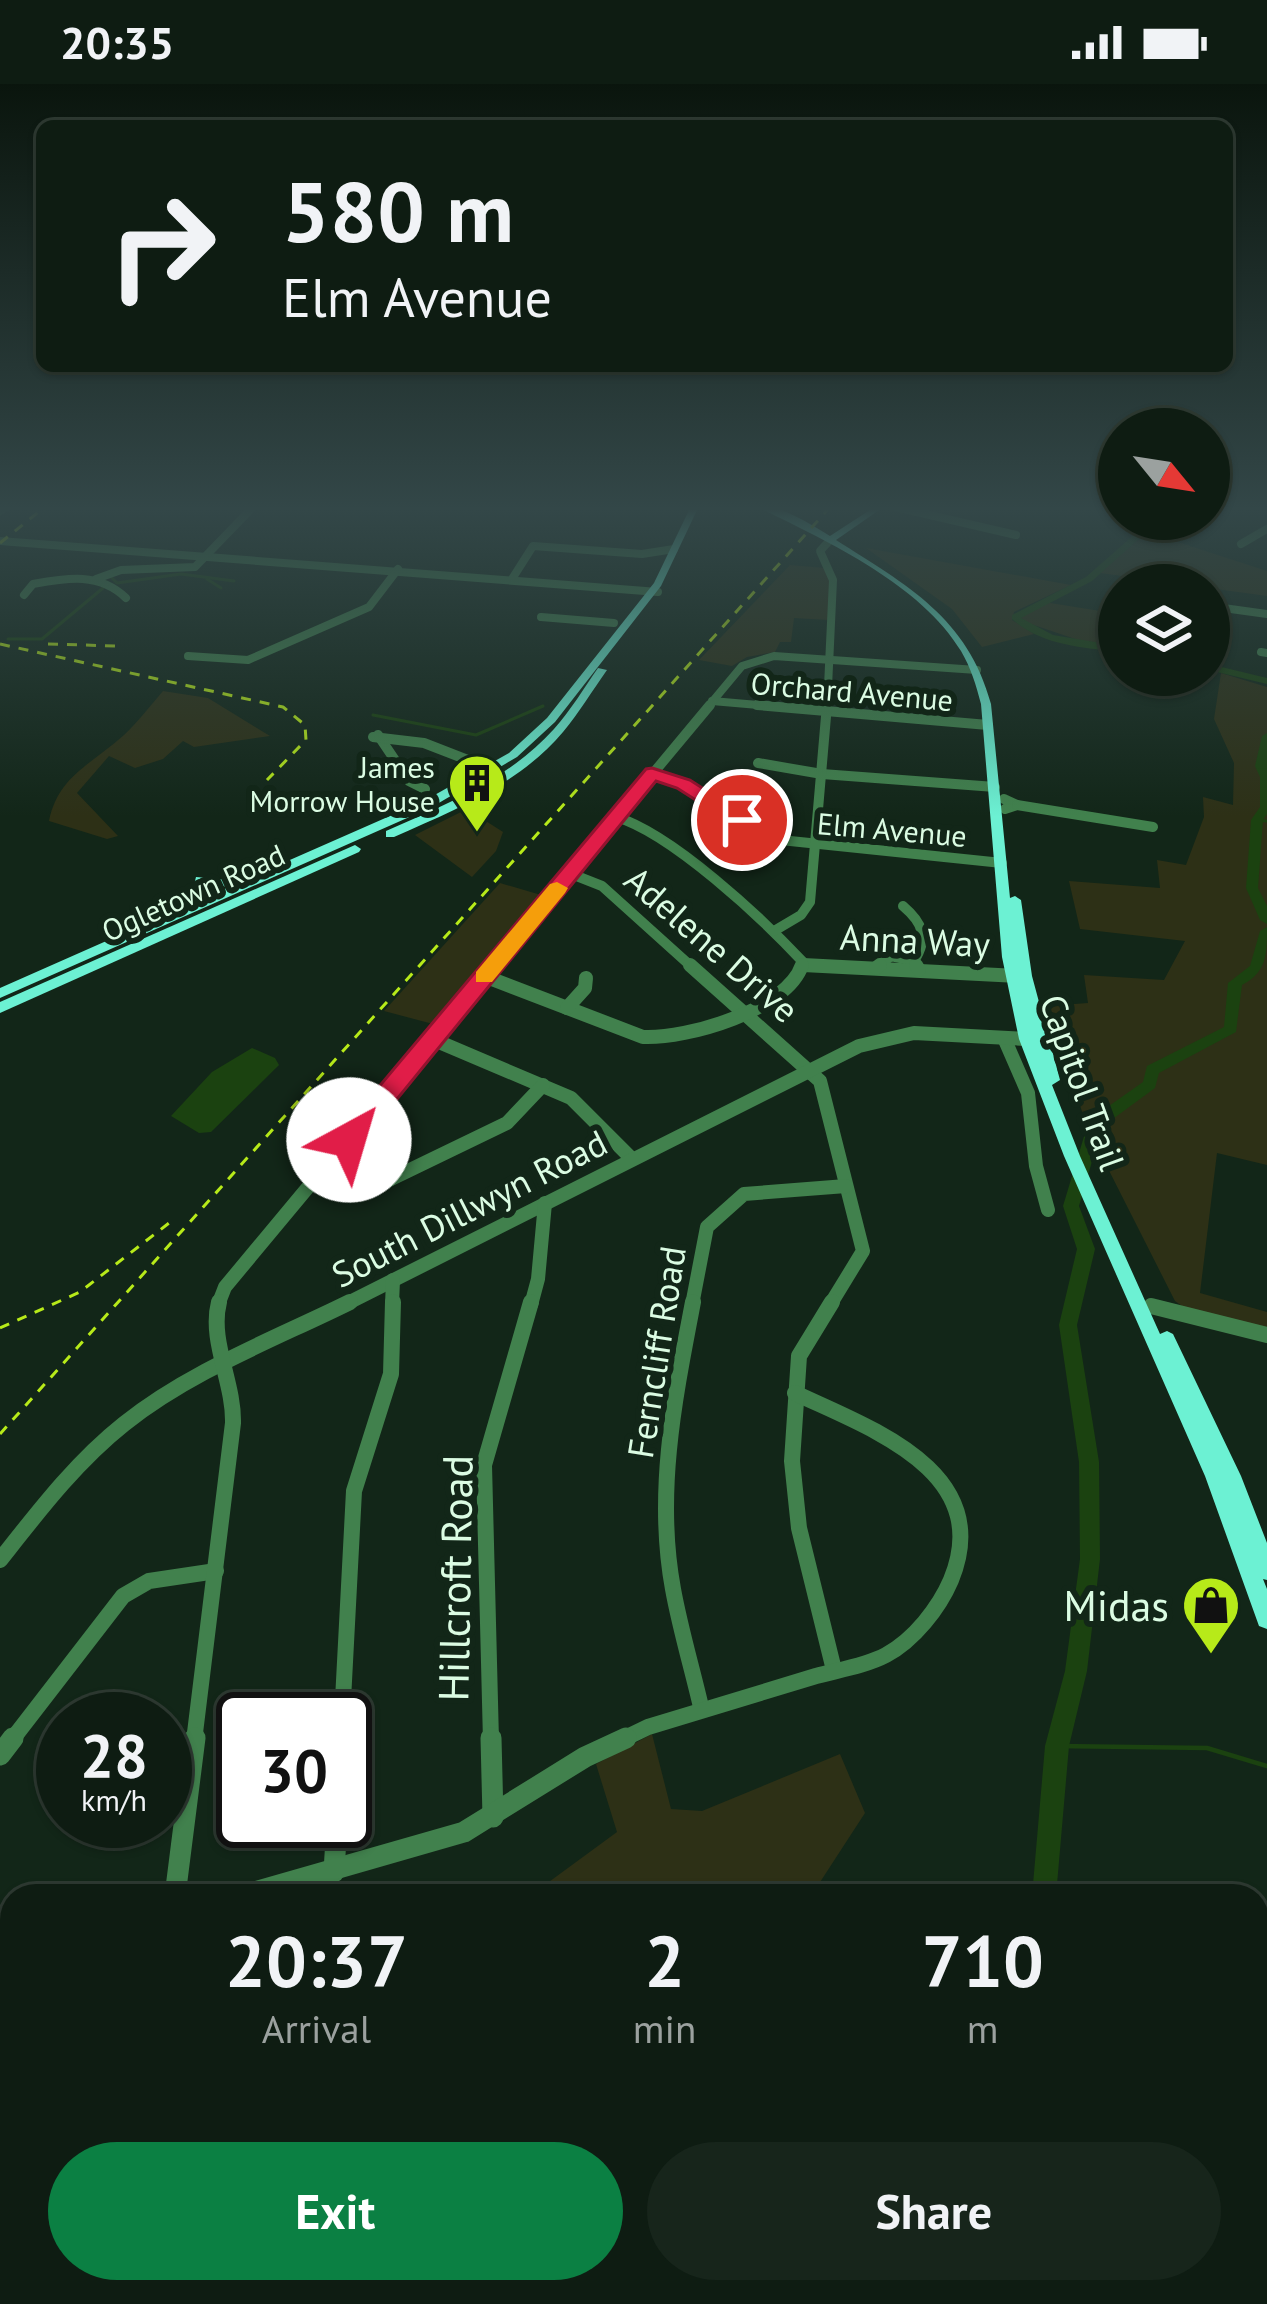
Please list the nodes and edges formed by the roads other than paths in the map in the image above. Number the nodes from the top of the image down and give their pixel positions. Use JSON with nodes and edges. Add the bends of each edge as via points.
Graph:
{"nodes":[{"id":1,"x":363,"y":610,"type":"edge"},
{"id":2,"x":637,"y":610,"type":"edge"},
{"id":3,"x":640,"y":610,"type":"edge"},
{"id":4,"x":832,"y":610,"type":"edge"},
{"id":5,"x":932,"y":610,"type":"edge"},
{"id":6,"x":938,"y":610,"type":"edge"},
{"id":7,"x":1235,"y":610,"type":"edge"},
{"id":8,"x":1267,"y":614,"type":"edge"},
{"id":9,"x":541,"y":617,"type":"dead end"},
{"id":10,"x":614,"y":623,"type":"dead end"},
{"id":11,"x":188,"y":656,"type":"dead end"},
{"id":12,"x":831,"y":660,"type":"junction"},
{"id":13,"x":595,"y":670,"type":"junction"},
{"id":14,"x":977,"y":670,"type":"junction"},
{"id":15,"x":712,"y":701,"type":"junction"},
{"id":16,"x":826,"y":714,"type":"junction"},
{"id":17,"x":988,"y":725,"type":"junction"},
{"id":18,"x":758,"y":763,"type":"dead end"},
{"id":19,"x":491,"y":770,"type":"junction"},
{"id":20,"x":652,"y":773,"type":"junction"},
{"id":21,"x":822,"y":774,"type":"junction"},
{"id":22,"x":994,"y":787,"type":"junction"},
{"id":23,"x":425,"y":789,"type":"junction"},
{"id":24,"x":443,"y":797,"type":"junction"},
{"id":25,"x":1008,"y":804,"type":"junction"},
{"id":26,"x":427,"y":811,"type":"junction"},
{"id":27,"x":616,"y":817,"type":"junction"},
{"id":28,"x":1153,"y":826,"type":"dead end"},
{"id":29,"x":404,"y":827,"type":"junction"},
{"id":30,"x":816,"y":848,"type":"junction"},
{"id":31,"x":1002,"y":863,"type":"junction"},
{"id":32,"x":569,"y":873,"type":"junction"},
{"id":33,"x":267,"y":876,"type":"junction"},
{"id":34,"x":903,"y":905,"type":"dead end"},
{"id":35,"x":163,"y":922,"type":"junction"},
{"id":36,"x":774,"y":931,"type":"junction"},
{"id":37,"x":803,"y":965,"type":"junction"},
{"id":38,"x":916,"y":965,"type":"junction"},
{"id":39,"x":23,"y":973,"type":"junction"},
{"id":40,"x":1018,"y":975,"type":"junction"},
{"id":41,"x":484,"y":976,"type":"junction"},
{"id":42,"x":586,"y":978,"type":"dead end"},
{"id":43,"x":0,"y":992,"type":"edge"},
{"id":44,"x":0,"y":1006,"type":"edge"},
{"id":45,"x":567,"y":1008,"type":"junction"},
{"id":46,"x":741,"y":1010,"type":"junction"},
{"id":47,"x":1004,"y":1037,"type":"junction"},
{"id":48,"x":432,"y":1039,"type":"junction"},
{"id":49,"x":1026,"y":1039,"type":"junction"},
{"id":50,"x":809,"y":1070,"type":"junction"},
{"id":51,"x":543,"y":1085,"type":"junction"},
{"id":52,"x":1056,"y":1108,"type":"junction"},
{"id":53,"x":632,"y":1159,"type":"junction"},
{"id":54,"x":321,"y":1173,"type":"junction"},
{"id":55,"x":846,"y":1186,"type":"junction"},
{"id":56,"x":545,"y":1203,"type":"junction"},
{"id":57,"x":1048,"y":1210,"type":"dead end"},
{"id":58,"x":1133,"y":1279,"type":"junction"},
{"id":59,"x":393,"y":1280,"type":"junction"},
{"id":60,"x":1151,"y":1306,"type":"junction"},
{"id":61,"x":1267,"y":1334,"type":"edge"},
{"id":62,"x":225,"y":1364,"type":"junction"},
{"id":63,"x":795,"y":1394,"type":"junction"},
{"id":64,"x":0,"y":1560,"type":"edge"},
{"id":65,"x":1267,"y":1570,"type":"edge"},
{"id":66,"x":216,"y":1571,"type":"junction"},
{"id":67,"x":1267,"y":1618,"type":"edge"},
{"id":68,"x":834,"y":1670,"type":"junction"},
{"id":69,"x":343,"y":1692,"type":"edge"},
{"id":70,"x":701,"y":1707,"type":"junction"},
{"id":71,"x":0,"y":1755,"type":"edge"},
{"id":72,"x":494,"y":1816,"type":"junction"},
{"id":73,"x":335,"y":1848,"type":"edge"},
{"id":74,"x":334,"y":1872,"type":"junction"},
{"id":75,"x":177,"y":1884,"type":"edge"},
{"id":76,"x":288,"y":1884,"type":"edge"}],
"edges":[{"from":1,"to":11,"type":"street","via":[[248,660]]},
{"from":2,"to":13,"type":"main road","name":"Ogletown Road"},
{"from":3,"to":13,"type":"main road","name":"Ogletown Road"},
{"from":4,"to":12,"type":"street"},
{"from":5,"to":14,"type":"main road","name":"Capitol Trail"},
{"from":6,"to":25,"type":"main road","name":"Capitol Trail","via":[[968,642],[991,690]]},
{"from":7,"to":8,"type":"street"},
{"from":9,"to":10,"type":"street"},
{"from":12,"to":14,"type":"street"},
{"from":12,"to":15,"type":"street","via":[[751,661]]},
{"from":12,"to":16,"type":"street"},
{"from":13,"to":19,"type":"main road","name":"Ogletown Road"},
{"from":13,"to":26,"type":"main road","name":"Ogletown Road","via":[[579,693],[585,694],[534,754],[481,790]]},
{"from":14,"to":17,"type":"main road","name":"Capitol Trail"},
{"from":15,"to":16,"type":"street","name":"Orchard Avenue"},
{"from":15,"to":20,"type":"street"},
{"from":16,"to":17,"type":"street","name":"Orchard Avenue"},
{"from":16,"to":21,"type":"street"},
{"from":17,"to":22,"type":"main road","name":"Capitol Trail"},
{"from":18,"to":21,"type":"street"},
{"from":19,"to":23,"type":"street","via":[[424,742],[376,736],[406,778]]},
{"from":19,"to":24,"type":"main road","name":"Ogletown Road"},
{"from":20,"to":27,"type":"street"},
{"from":20,"to":30,"type":"street","name":"Elm Avenue","via":[[771,839]]},
{"from":21,"to":22,"type":"street"},
{"from":21,"to":30,"type":"street"},
{"from":22,"to":31,"type":"main road","name":"Capitol Trail"},
{"from":23,"to":24,"type":"street"},
{"from":23,"to":26,"type":"street"},
{"from":24,"to":26,"type":"main road","name":"Ogletown Road"},
{"from":24,"to":29,"type":"main road"},
{"from":25,"to":28,"type":"street"},
{"from":25,"to":40,"type":"main road","name":"Capitol Trail"},
{"from":26,"to":29,"type":"main road","name":"Ogletown Road"},
{"from":26,"to":33,"type":"main road","name":"Ogletown Road"},
{"from":27,"to":32,"type":"street"},
{"from":27,"to":36,"type":"street","via":[[643,826]]},
{"from":29,"to":44,"type":"main road","name":"Ogletown Road"},
{"from":30,"to":31,"type":"street","name":"Elm Avenue"},
{"from":30,"to":36,"type":"street","via":[[810,902]]},
{"from":31,"to":40,"type":"main road","name":"Capitol Trail"},
{"from":32,"to":41,"type":"street"},
{"from":32,"to":46,"type":"street","name":"Adelene Drive","via":[[602,886]]},
{"from":33,"to":35,"type":"main road","name":"Ogletown Road"},
{"from":33,"to":35,"type":"main road","via":[[200,880],[195,900]]},
{"from":34,"to":38,"type":"street","via":[[925,934]]},
{"from":35,"to":39,"type":"main road","name":"Ogletown Road"},
{"from":36,"to":37,"type":"street"},
{"from":37,"to":38,"type":"street","name":"Anna Way"},
{"from":37,"to":46,"type":"street","via":[[783,991]]},
{"from":38,"to":40,"type":"street","name":"Anna Way"},
{"from":39,"to":43,"type":"main road","name":"Ogletown Road"},
{"from":39,"to":44,"type":"main road","via":[[21,993]]},
{"from":40,"to":49,"type":"main road","name":"Capitol Trail"},
{"from":40,"to":52,"type":"main road","name":"Capitol Trail"},
{"from":41,"to":45,"type":"street"},
{"from":41,"to":48,"type":"street"},
{"from":42,"to":45,"type":"street"},
{"from":45,"to":46,"type":"street","via":[[665,1041]]},
{"from":46,"to":50,"type":"street","name":"Adelene Drive"},
{"from":47,"to":49,"type":"street","name":"South Dillwyn Road"},
{"from":47,"to":50,"type":"street","name":"South Dillwyn Road","via":[[900,1035]]},
{"from":47,"to":57,"type":"street","via":[[1028,1093]]},
{"from":48,"to":51,"type":"street"},
{"from":48,"to":54,"type":"street"},
{"from":49,"to":52,"type":"main road","name":"Capitol Trail"},
{"from":50,"to":53,"type":"street","name":"South Dillwyn Road"},
{"from":50,"to":55,"type":"street","via":[[820,1081]]},
{"from":51,"to":53,"type":"street","via":[[576,1101]]},
{"from":51,"to":54,"type":"street","via":[[507,1123],[387,1181],[362,1186]]},
{"from":52,"to":58,"type":"main road","name":"Capitol Trail"},
{"from":53,"to":56,"type":"street","name":"South Dillwyn Road"},
{"from":54,"to":62,"type":"street","via":[[220,1298],[214,1331]]},
{"from":55,"to":63,"type":"street","via":[[862,1251],[799,1356]]},
{"from":55,"to":70,"type":"street","name":"Ferncliff Road","via":[[744,1194],[706,1227],[669,1428],[666,1512],[672,1586]]},
{"from":56,"to":59,"type":"street","name":"South Dillwyn Road"},
{"from":56,"to":72,"type":"street","name":"Hillcroft Road","via":[[538,1280],[484,1466]]},
{"from":58,"to":60,"type":"main road","name":"Capitol Trail"},
{"from":58,"to":67,"type":"main road","name":"Capitol Trail"},
{"from":59,"to":62,"type":"street","name":"South Dillwyn Road"},
{"from":59,"to":69,"type":"street","via":[[391,1374],[354,1491]]},
{"from":60,"to":61,"type":"street"},
{"from":60,"to":65,"type":"main road","name":"Capitol Trail"},
{"from":62,"to":64,"type":"street","name":"South Dillwyn Road","via":[[112,1429]]},
{"from":62,"to":66,"type":"street","via":[[234,1419]]},
{"from":63,"to":68,"type":"street","via":[[799,1528]]},
{"from":63,"to":68,"type":"street","via":[[928,1465],[945,1489],[960,1543],[945,1602],[917,1635],[886,1655]]},
{"from":66,"to":71,"type":"street","via":[[149,1581],[123,1596]]},
{"from":66,"to":75,"type":"street"},
{"from":68,"to":70,"type":"street"},
{"from":70,"to":72,"type":"street","via":[[585,1756]]},
{"from":72,"to":74,"type":"street"},
{"from":73,"to":74,"type":"street"},
{"from":74,"to":76,"type":"street"}]}
